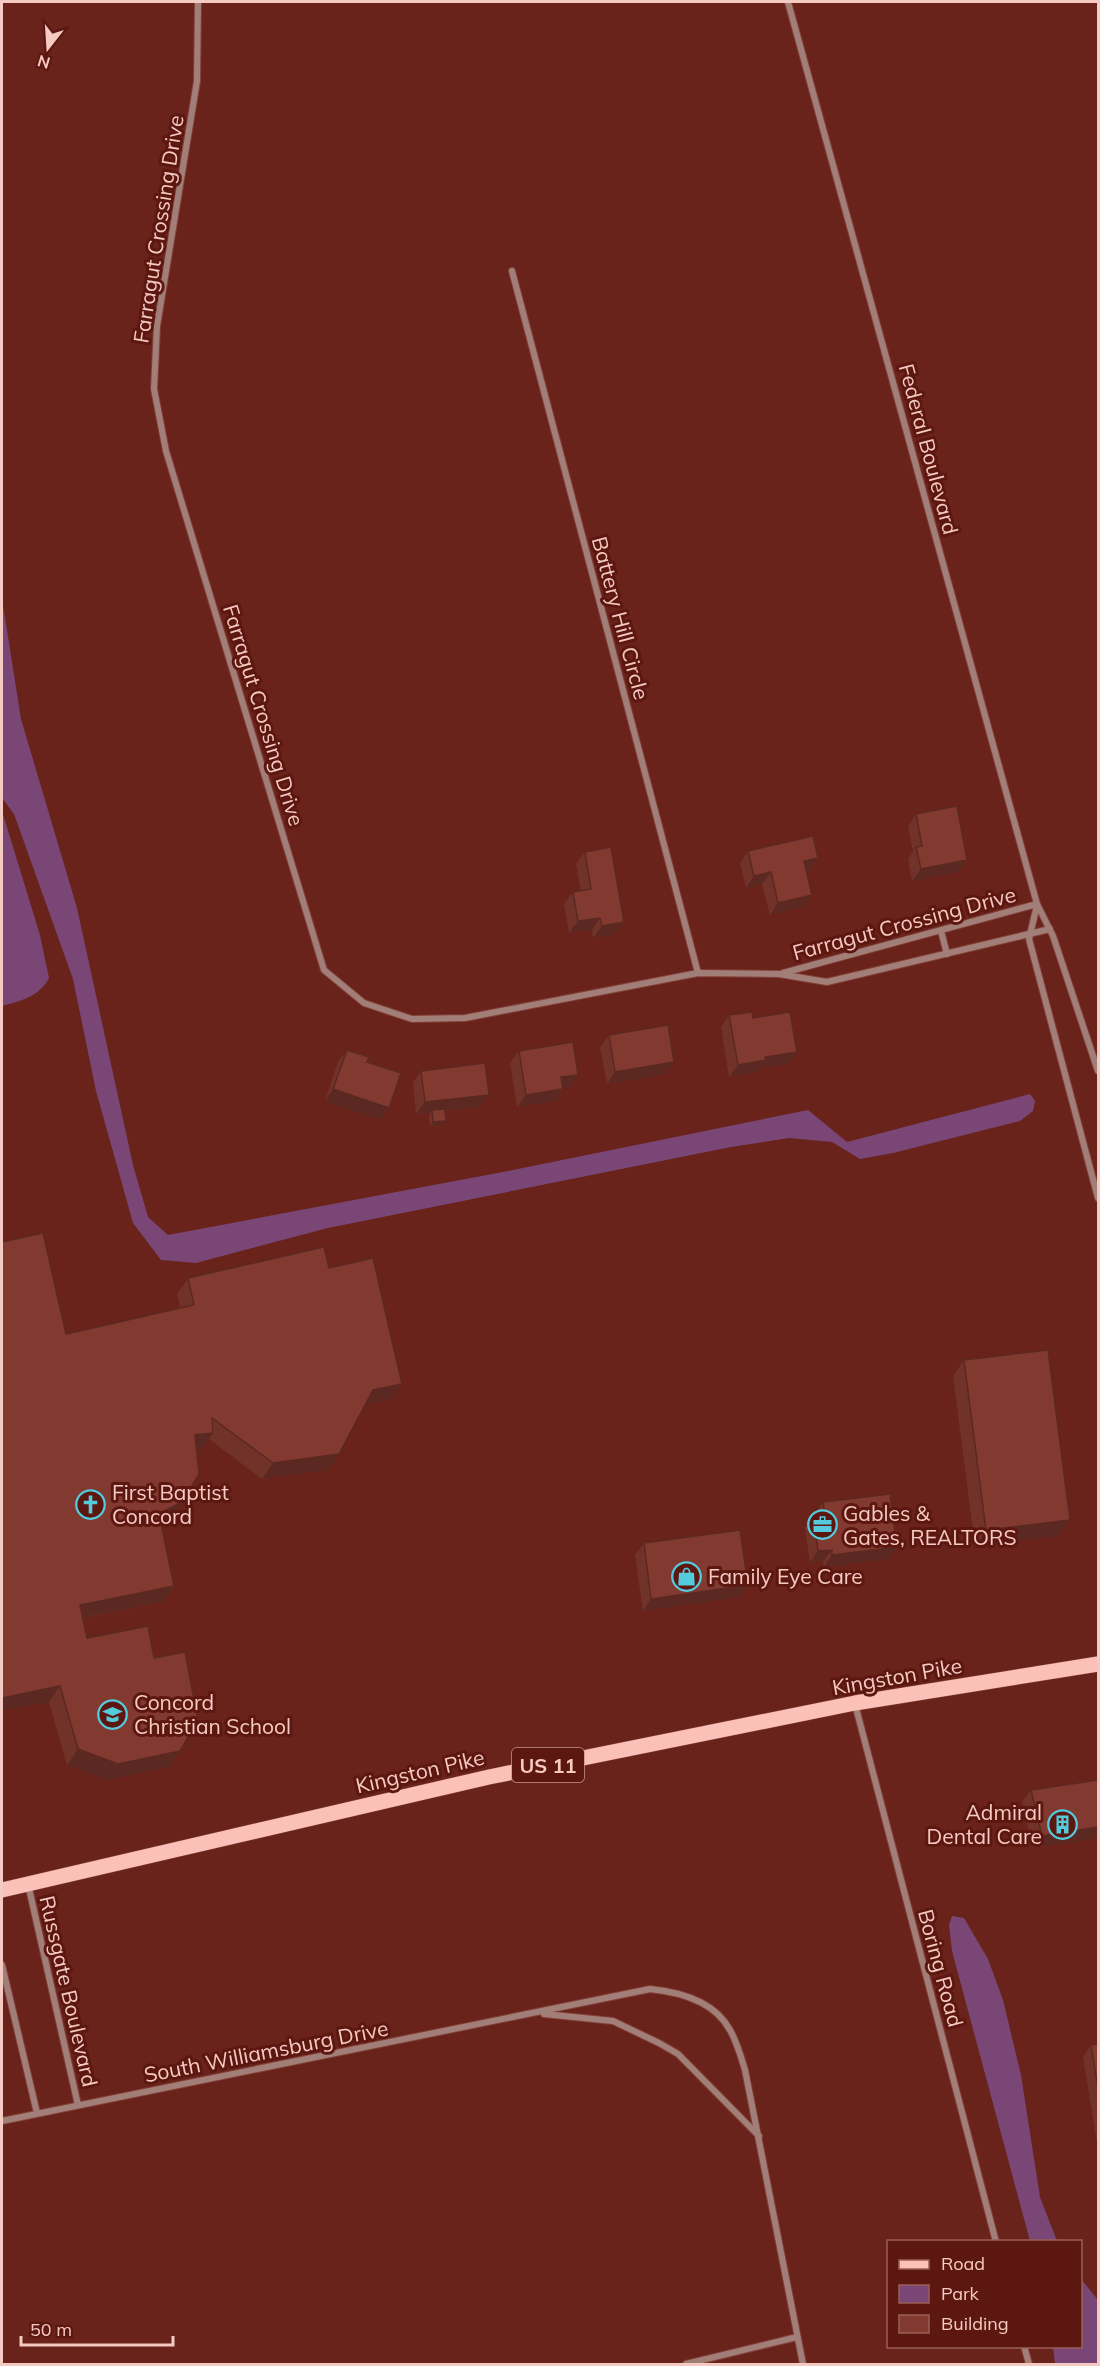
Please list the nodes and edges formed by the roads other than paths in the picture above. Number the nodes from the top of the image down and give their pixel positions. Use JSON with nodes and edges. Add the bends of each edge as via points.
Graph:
{"nodes":[{"id":1,"x":198,"y":2,"type":"edge"},
{"id":2,"x":788,"y":2,"type":"edge"},
{"id":3,"x":512,"y":271,"type":"dead end"},
{"id":4,"x":1037,"y":904,"type":"junction"},
{"id":5,"x":1050,"y":929,"type":"junction"},
{"id":6,"x":941,"y":931,"type":"junction"},
{"id":7,"x":1030,"y":934,"type":"junction"},
{"id":8,"x":947,"y":954,"type":"junction"},
{"id":9,"x":698,"y":973,"type":"junction"},
{"id":10,"x":779,"y":974,"type":"junction"},
{"id":11,"x":1098,"y":1071,"type":"edge"},
{"id":12,"x":1098,"y":1198,"type":"edge"},
{"id":13,"x":1098,"y":1664,"type":"edge"},
{"id":14,"x":855,"y":1703,"type":"junction"},
{"id":15,"x":28,"y":1884,"type":"junction"},
{"id":16,"x":2,"y":1890,"type":"edge"},
{"id":17,"x":2,"y":1965,"type":"edge"},
{"id":18,"x":536,"y":2013,"type":"junction"},
{"id":19,"x":78,"y":2105,"type":"junction"},
{"id":20,"x":37,"y":2113,"type":"junction"},
{"id":21,"x":2,"y":2121,"type":"edge"},
{"id":22,"x":759,"y":2136,"type":"junction"},
{"id":23,"x":996,"y":2240,"type":"edge"},
{"id":24,"x":797,"y":2337,"type":"junction"},
{"id":25,"x":1025,"y":2348,"type":"edge"},
{"id":26,"x":686,"y":2364,"type":"edge"},
{"id":27,"x":802,"y":2364,"type":"edge"},
{"id":28,"x":1029,"y":2364,"type":"edge"}],
"edges":[{"from":1,"to":9,"type":"street","name":"Farragut Crossing Drive","via":[[197,81],[157,326],[154,389],[166,451],[324,970],[364,1003],[412,1019],[465,1018]]},
{"from":2,"to":4,"type":"street","name":"Federal Boulevard"},
{"from":3,"to":9,"type":"street","name":"Battery Hill Circle"},
{"from":4,"to":5,"type":"street","name":"Federal Boulevard"},
{"from":4,"to":6,"type":"street","name":"Farragut Crossing Drive"},
{"from":4,"to":7,"type":"street","name":"Federal Boulevard"},
{"from":5,"to":7,"type":"street","name":"Farragut Crossing Drive"},
{"from":5,"to":11,"type":"street","name":"Federal Boulevard"},
{"from":6,"to":8,"type":"street"},
{"from":6,"to":10,"type":"street","name":"Farragut Crossing Drive"},
{"from":7,"to":8,"type":"street","name":"Farragut Crossing Drive"},
{"from":7,"to":12,"type":"street","name":"Federal Boulevard"},
{"from":8,"to":10,"type":"street","name":"Farragut Crossing Drive","via":[[827,982]]},
{"from":9,"to":10,"type":"street","name":"Farragut Crossing Drive"},
{"from":13,"to":14,"type":"main road","name":"Kingston Pike","number":"US 11"},
{"from":14,"to":15,"type":"main road","name":"Kingston Pike","number":"US 11","via":[[489,1777]]},
{"from":14,"to":23,"type":"street","name":"Boring Road"},
{"from":15,"to":16,"type":"main road","name":"Kingston Pike","number":"US 11"},
{"from":15,"to":19,"type":"street","name":"Russgate Boulevard"},
{"from":17,"to":20,"type":"street"},
{"from":18,"to":19,"type":"street","name":"South Williamsburg Drive"},
{"from":18,"to":22,"type":"street","name":"South Williamsburg Drive","via":[[613,2021],[659,2043],[678,2054]]},
{"from":18,"to":22,"type":"street","name":"South Williamsburg Drive","via":[[650,1989],[695,1999],[730,2029],[745,2070]]},
{"from":19,"to":20,"type":"street","name":"South Williamsburg Drive"},
{"from":20,"to":21,"type":"street","name":"South Williamsburg Drive"},
{"from":22,"to":24,"type":"street","name":"South Williamsburg Drive"},
{"from":24,"to":26,"type":"street"},
{"from":24,"to":27,"type":"street","name":"South Williamsburg Drive"},
{"from":25,"to":28,"type":"street"}]}
